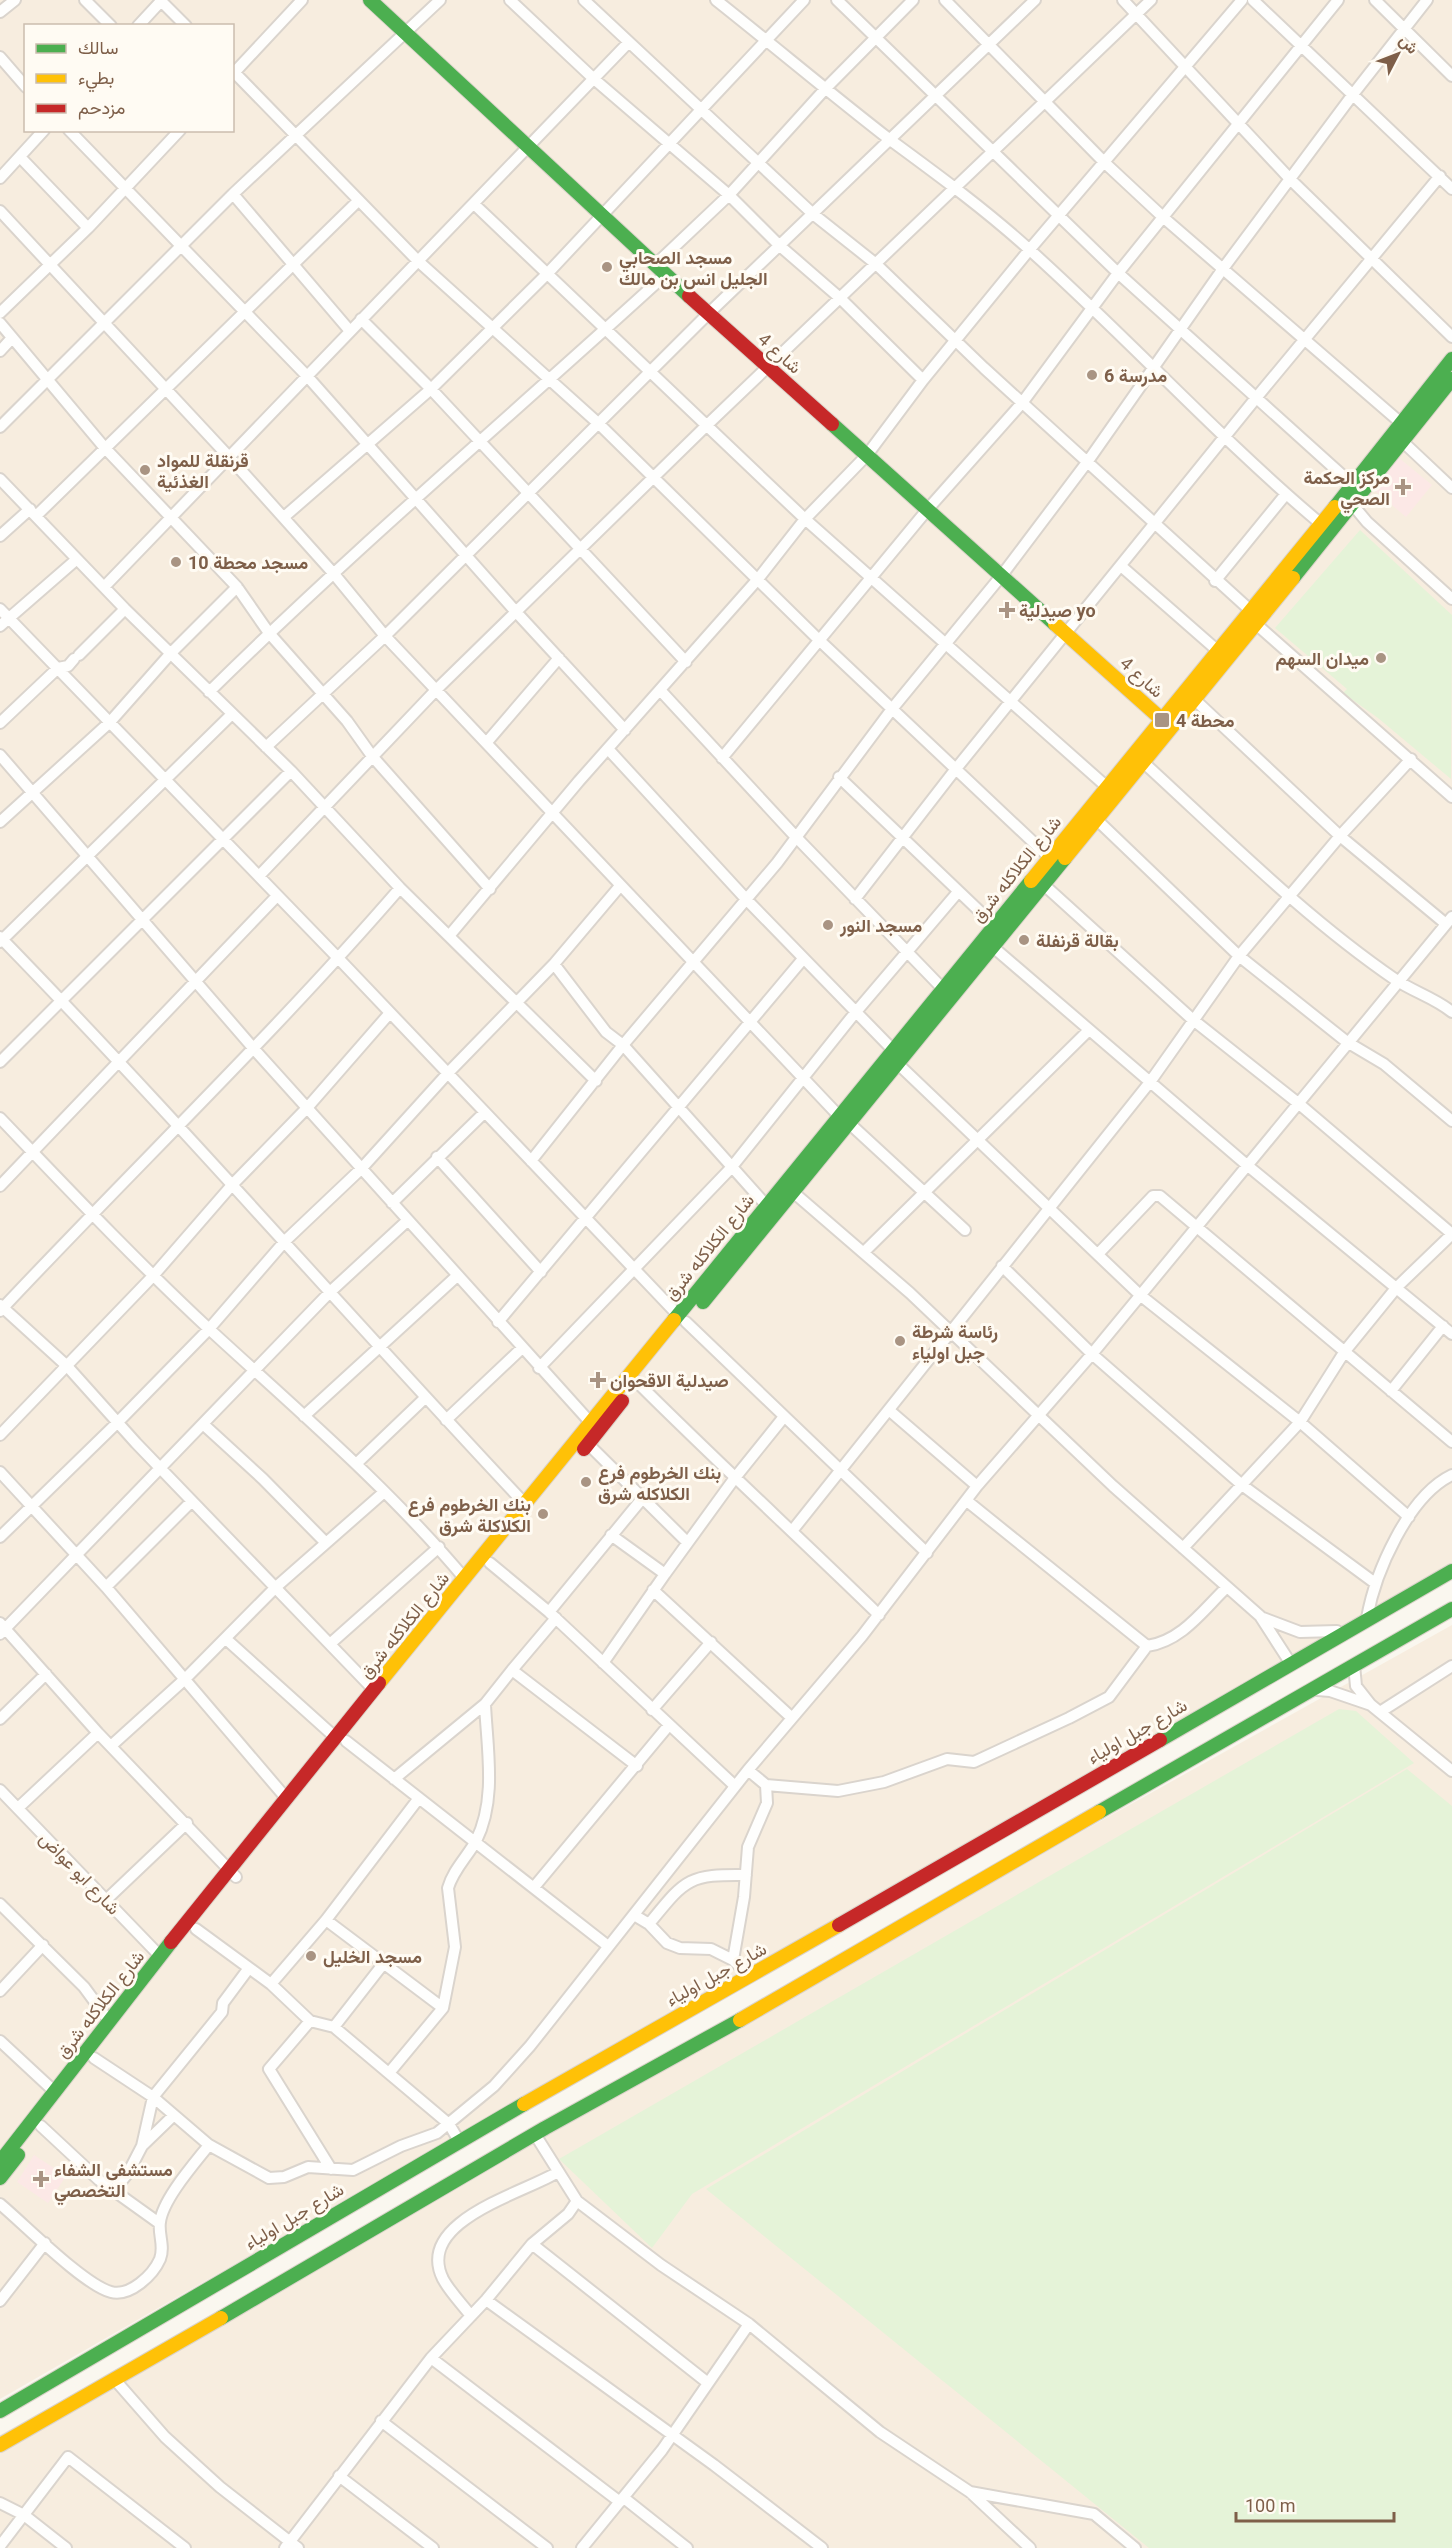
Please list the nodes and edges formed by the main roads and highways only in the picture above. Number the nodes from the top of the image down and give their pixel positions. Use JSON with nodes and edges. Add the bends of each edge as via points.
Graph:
{"nodes":[{"id":1,"x":369,"y":0,"type":"edge"},
{"id":2,"x":1452,"y":359,"type":"edge"},
{"id":3,"x":1452,"y":379,"type":"edge"},
{"id":4,"x":1166,"y":723,"type":"junction"},
{"id":5,"x":895,"y":1056,"type":"junction"},
{"id":6,"x":844,"y":1120,"type":"junction"},
{"id":7,"x":682,"y":1318,"type":"junction"},
{"id":8,"x":1452,"y":1571,"type":"edge"},
{"id":9,"x":1452,"y":1609,"type":"edge"},
{"id":10,"x":341,"y":1740,"type":"junction"},
{"id":11,"x":232,"y":1873,"type":"junction"},
{"id":12,"x":724,"y":1989,"type":"junction"},
{"id":13,"x":724,"y":2016,"type":"junction"},
{"id":14,"x":688,"y":2029,"type":"junction"},
{"id":15,"x":0,"y":2162,"type":"edge"},
{"id":16,"x":0,"y":2178,"type":"edge"},
{"id":17,"x":0,"y":2411,"type":"edge"},
{"id":18,"x":0,"y":2445,"type":"edge"}],
"edges":[{"from":1,"to":4,"type":"main road","name":"شارع 4","via":[[665,275]]},
{"from":2,"to":4,"type":"main road","name":"شارع الكلاكله شرق","via":[[1250,610]]},
{"from":3,"to":4,"type":"main road","name":"شارع الكلاكله شرق","via":[[1194,699]]},
{"from":4,"to":5,"type":"main road","name":"شارع الكلاكله شرق","via":[[1049,857],[943,989]]},
{"from":4,"to":5,"type":"main road","name":"شارع الكلاكله شرق","via":[[1143,762],[993,947]]},
{"from":5,"to":6,"type":"main road","name":"شارع الكلاكله شرق"},
{"from":6,"to":7,"type":"main road","name":"شارع الكلاكله شرق","via":[[793,1192]]},
{"from":6,"to":7,"type":"main road","name":"شارع الكلاكله شرق","via":[[766,1205]]},
{"from":7,"to":10,"type":"main road","name":"شارع الكلاكله شرق","via":[[588,1444]]},
{"from":7,"to":10,"type":"main road","name":"شارع الكلاكله شرق","via":[[590,1422],[374,1690]]},
{"from":8,"to":12,"type":"main road","name":"شارع جبل اولياء"},
{"from":9,"to":13,"type":"main road","name":"شارع جبل اولياء"},
{"from":10,"to":11,"type":"main road","name":"شارع الكلاكله شرق"},
{"from":10,"to":11,"type":"main road","name":"شارع الكلاكله شرق","via":[[286,1798]]},
{"from":11,"to":15,"type":"main road","name":"شارع الكلاكله شرق","via":[[160,1956]]},
{"from":11,"to":16,"type":"main road","name":"شارع الكلاكله شرق","via":[[196,1929]]},
{"from":12,"to":13,"type":"main road"},
{"from":12,"to":14,"type":"main road","name":"شارع جبل اولياء"},
{"from":13,"to":14,"type":"main road","name":"شارع جبل اولياء"},
{"from":14,"to":17,"type":"main road","name":"شارع جبل اولياء","via":[[459,2141]]},
{"from":14,"to":18,"type":"main road","name":"شارع جبل اولياء","via":[[536,2136]]}]}
